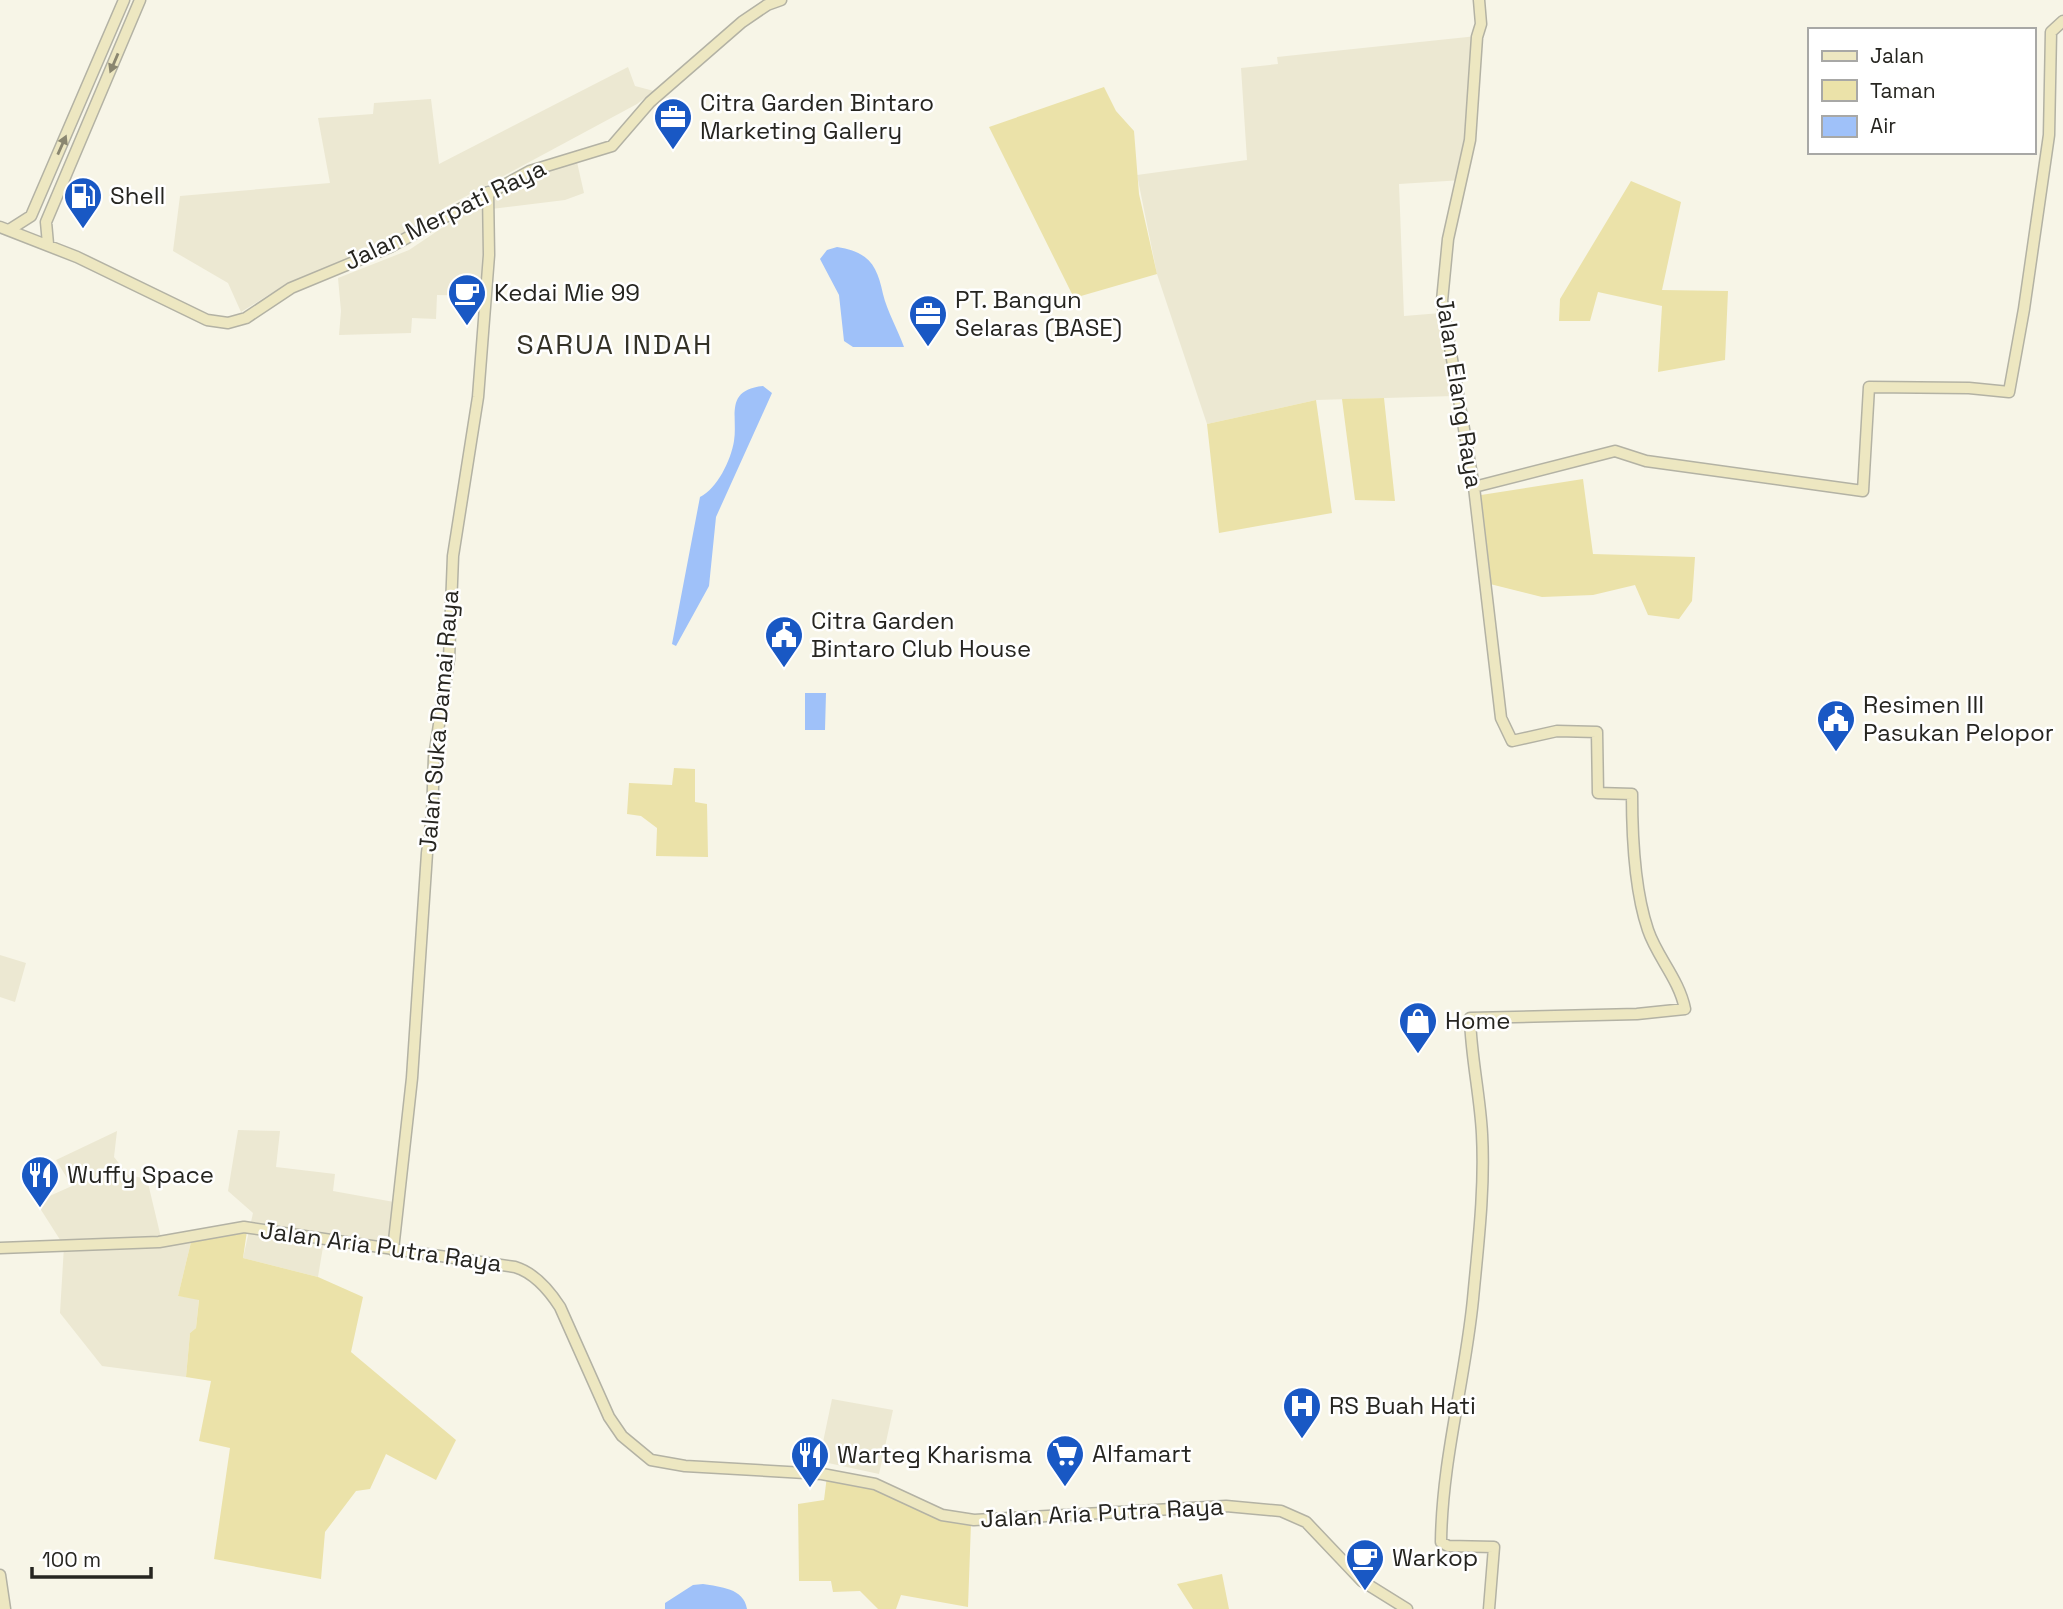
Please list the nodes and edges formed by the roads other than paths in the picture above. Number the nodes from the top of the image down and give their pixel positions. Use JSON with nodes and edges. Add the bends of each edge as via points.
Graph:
{"nodes":[{"id":1,"x":124,"y":0,"type":"edge"},
{"id":2,"x":140,"y":0,"type":"edge"},
{"id":3,"x":781,"y":0,"type":"edge"},
{"id":4,"x":1479,"y":0,"type":"edge"},
{"id":5,"x":2059,"y":24,"type":"edge"},
{"id":6,"x":488,"y":192,"type":"junction"},
{"id":7,"x":31,"y":216,"type":"junction"},
{"id":8,"x":46,"y":222,"type":"junction"},
{"id":9,"x":5,"y":228,"type":"edge"},
{"id":10,"x":48,"y":244,"type":"junction"},
{"id":11,"x":1474,"y":487,"type":"junction"},
{"id":12,"x":0,"y":1248,"type":"edge"},
{"id":13,"x":393,"y":1250,"type":"junction"},
{"id":14,"x":0,"y":1575,"type":"edge"},
{"id":15,"x":5,"y":1609,"type":"edge"},
{"id":16,"x":1408,"y":1609,"type":"edge"},
{"id":17,"x":1489,"y":1609,"type":"edge"}],
"edges":[{"from":7,"to":1,"type":"street","one_way":true},
{"from":2,"to":8,"type":"street","one_way":true},
{"from":3,"to":6,"type":"street","name":"Jalan Merpati Raya","via":[[742,22],[650,102],[612,146],[549,163]]},
{"from":4,"to":11,"type":"street","name":"Jalan Elang Raya","via":[[1481,24],[1470,140],[1442,281]]},
{"from":5,"to":11,"type":"street","via":[[2051,32],[2049,135],[2009,392],[1969,387],[1870,387],[1863,491],[1646,461],[1615,451]]},
{"from":6,"to":10,"type":"street","name":"Jalan Merpati Raya","via":[[390,247],[314,277],[246,318],[229,323],[208,320]]},
{"from":6,"to":13,"type":"street","name":"Jalan Suka Damai Raya","via":[[489,255],[478,397],[453,556],[449,659],[434,757],[412,1078]]},
{"from":7,"to":8,"type":"street"},
{"from":7,"to":9,"type":"street"},
{"from":8,"to":10,"type":"street"},
{"from":9,"to":10,"type":"street","name":"Jalan Merpati Raya"},
{"from":11,"to":17,"type":"street","name":"Jalan Elang Raya","via":[[1501,718],[1512,741],[1557,731],[1597,732],[1598,793],[1632,794],[1632,832],[1648,930],[1682,994],[1685,1009],[1470,1018],[1482,1132],[1480,1211],[1470,1322],[1446,1461],[1441,1542],[1494,1547]]},
{"from":12,"to":13,"type":"street","name":"Jalan Aria Putra Raya","via":[[145,1243],[244,1227]]},
{"from":13,"to":16,"type":"street","name":"Jalan Aria Putra Raya","via":[[528,1272],[560,1307],[609,1417],[622,1436],[651,1460],[822,1474],[875,1484],[942,1515],[974,1520],[1226,1506],[1281,1511],[1306,1521],[1362,1581]]},
{"from":14,"to":15,"type":"street"}]}
